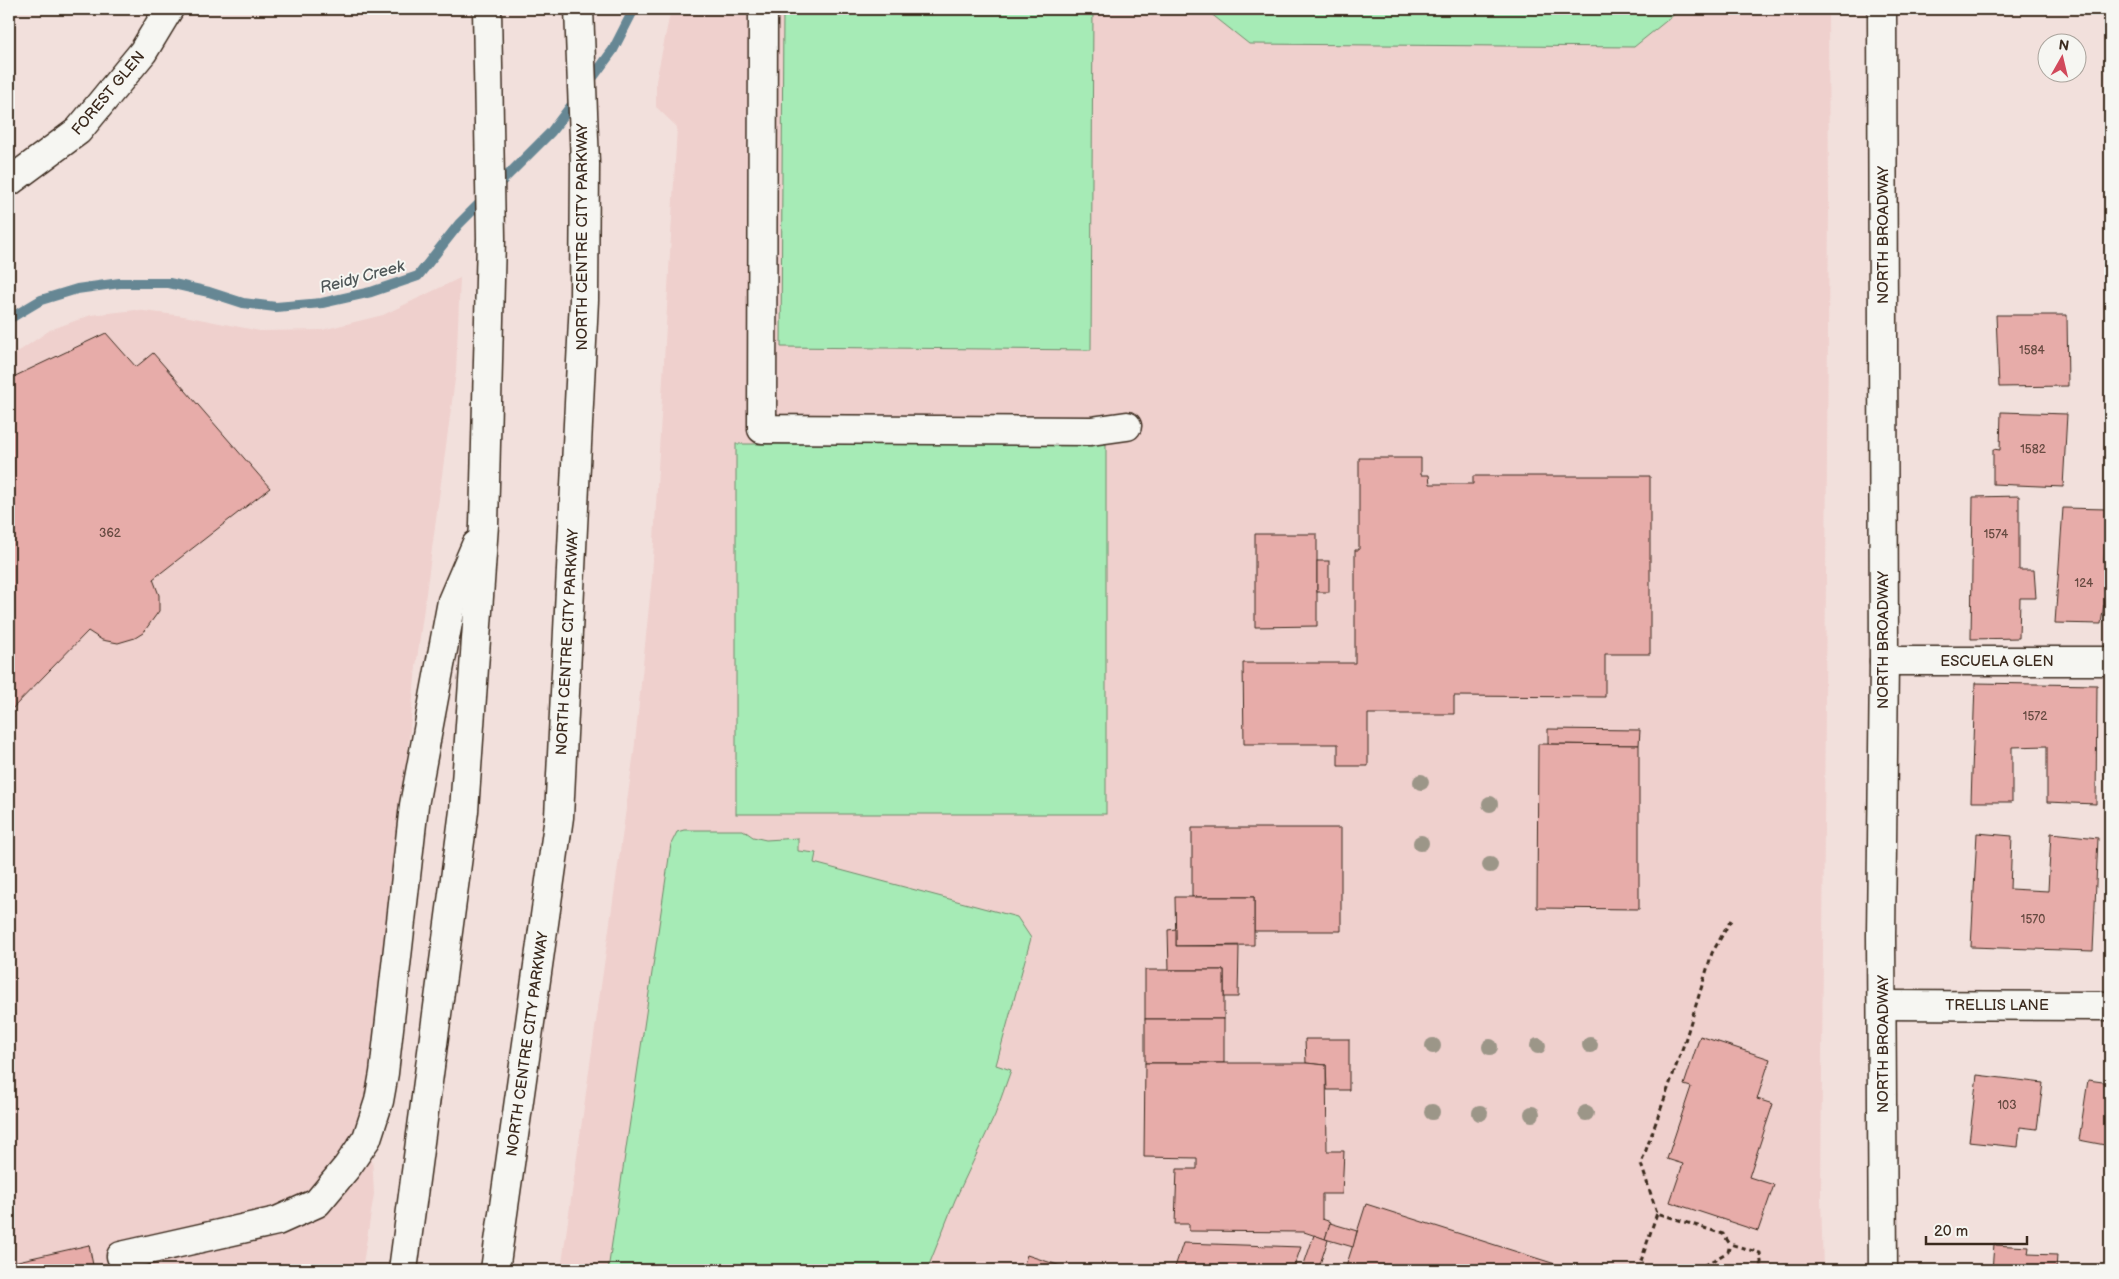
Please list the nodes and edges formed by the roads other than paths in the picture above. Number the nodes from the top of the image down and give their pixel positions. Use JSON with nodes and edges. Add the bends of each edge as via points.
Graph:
{"nodes":[{"id":1,"x":169,"y":9,"type":"edge"},
{"id":2,"x":487,"y":9,"type":"edge"},
{"id":3,"x":763,"y":9,"type":"edge"},
{"id":4,"x":1882,"y":9,"type":"edge"},
{"id":5,"x":579,"y":13,"type":"edge"},
{"id":6,"x":9,"y":182,"type":"edge"},
{"id":7,"x":1127,"y":426,"type":"dead end"},
{"id":8,"x":484,"y":525,"type":"junction"},
{"id":9,"x":1884,"y":661,"type":"junction"},
{"id":10,"x":2110,"y":661,"type":"edge"},
{"id":11,"x":1883,"y":1004,"type":"junction"},
{"id":12,"x":2110,"y":1006,"type":"edge"},
{"id":13,"x":121,"y":1256,"type":"dead end"},
{"id":14,"x":403,"y":1270,"type":"edge"},
{"id":15,"x":495,"y":1270,"type":"edge"},
{"id":16,"x":1883,"y":1270,"type":"edge"}],
"edges":[{"from":1,"to":6,"type":"main road","name":"FOREST GLEN","via":[[144,52],[78,131]]},
{"from":2,"to":8,"type":"main road","via":[[491,238]]},
{"from":3,"to":7,"type":"main road","via":[[762,429],[1092,431]]},
{"from":4,"to":9,"type":"main road","name":"NORTH BROADWAY"},
{"from":5,"to":15,"type":"main road","name":"NORTH CENTRE CITY PARKWAY","via":[[585,164],[584,300],[559,817]]},
{"from":8,"to":13,"type":"main road","via":[[452,601],[414,806],[384,1073],[367,1138],[317,1203],[277,1221]]},
{"from":8,"to":14,"type":"main road","via":[[464,811]]},
{"from":9,"to":10,"type":"main road","name":"ESCUELA GLEN"},
{"from":9,"to":11,"type":"main road","name":"NORTH BROADWAY"},
{"from":11,"to":12,"type":"main road","name":"TRELLIS LANE"},
{"from":11,"to":16,"type":"main road","name":"NORTH BROADWAY"}]}
